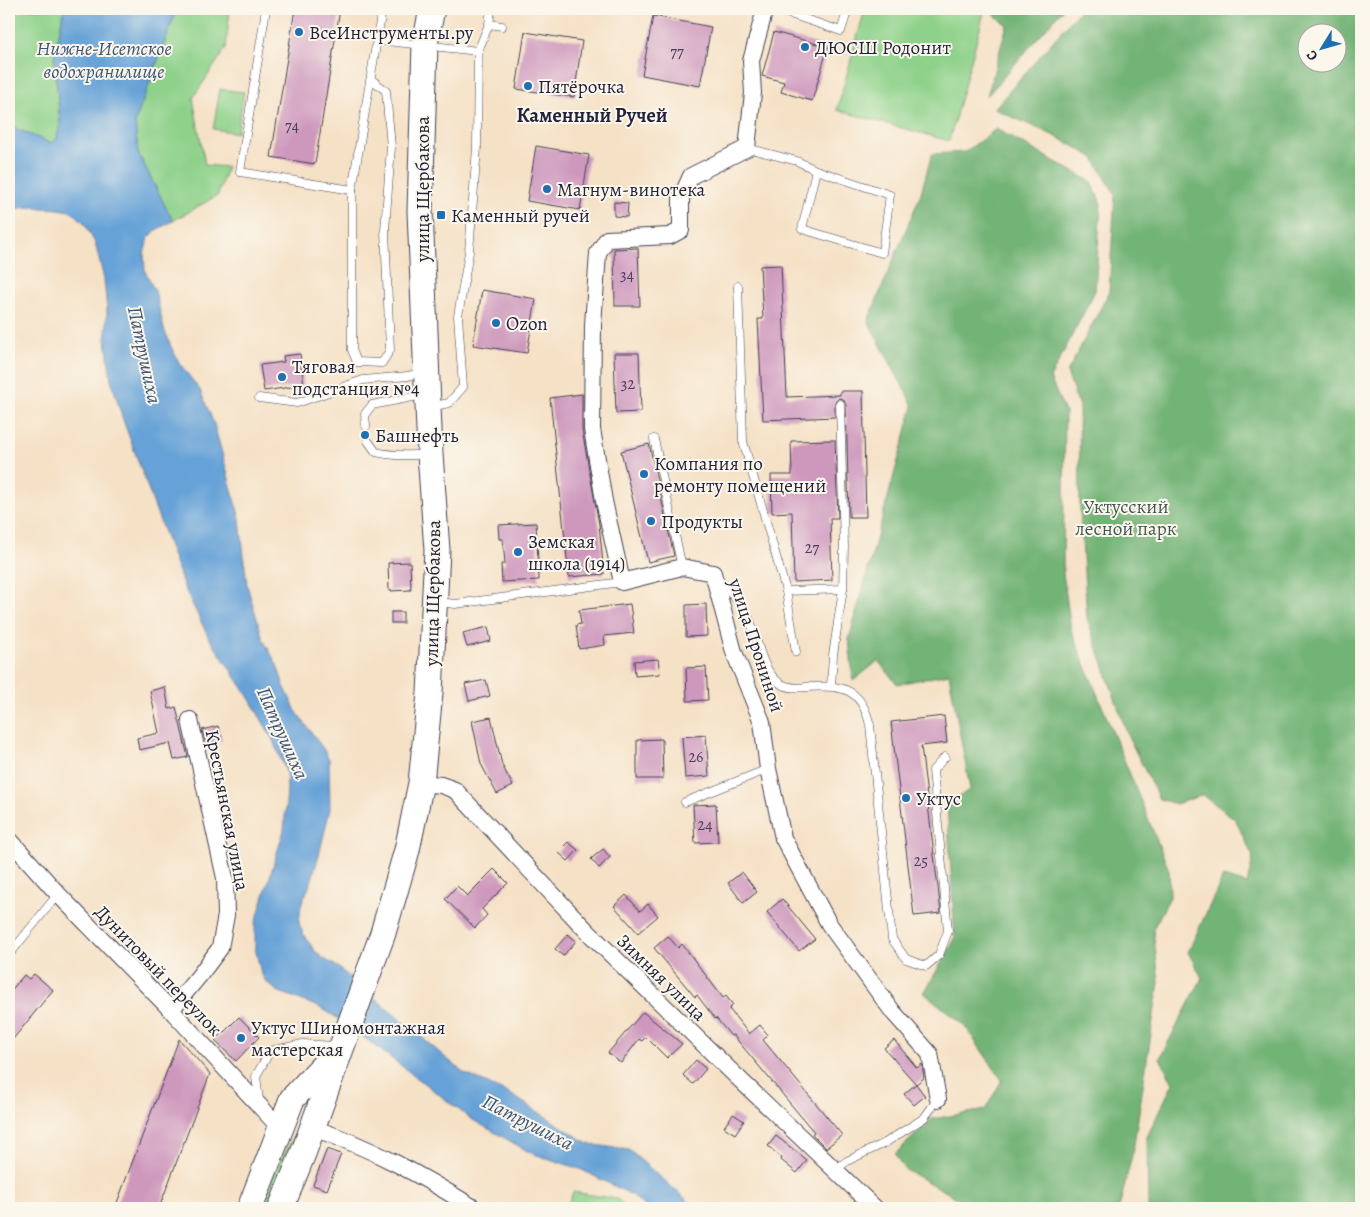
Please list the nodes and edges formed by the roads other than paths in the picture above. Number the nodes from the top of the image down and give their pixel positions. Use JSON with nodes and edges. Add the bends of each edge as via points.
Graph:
{"nodes":[{"id":1,"x":266,"y":9,"type":"edge"},
{"id":2,"x":382,"y":9,"type":"edge"},
{"id":3,"x":432,"y":9,"type":"edge"},
{"id":4,"x":491,"y":9,"type":"edge"},
{"id":5,"x":765,"y":9,"type":"edge"},
{"id":6,"x":775,"y":9,"type":"edge"},
{"id":7,"x":848,"y":9,"type":"edge"},
{"id":8,"x":489,"y":24,"type":"junction"},
{"id":9,"x":502,"y":26,"type":"dead end"},
{"id":10,"x":377,"y":40,"type":"junction"},
{"id":11,"x":424,"y":44,"type":"junction"},
{"id":12,"x":478,"y":51,"type":"junction"},
{"id":13,"x":371,"y":80,"type":"junction"},
{"id":14,"x":747,"y":148,"type":"junction"},
{"id":15,"x":816,"y":170,"type":"junction"},
{"id":16,"x":352,"y":190,"type":"junction"},
{"id":17,"x":738,"y":286,"type":"dead end"},
{"id":18,"x":428,"y":391,"type":"junction"},
{"id":19,"x":260,"y":398,"type":"dead end"},
{"id":20,"x":840,"y":404,"type":"dead end"},
{"id":21,"x":366,"y":426,"type":"dead end"},
{"id":22,"x":654,"y":439,"type":"dead end"},
{"id":23,"x":368,"y":441,"type":"dead end"},
{"id":24,"x":430,"y":454,"type":"junction"},
{"id":25,"x":682,"y":567,"type":"junction"},
{"id":26,"x":713,"y":573,"type":"junction"},
{"id":27,"x":814,"y":581,"type":"dead end"},
{"id":28,"x":622,"y":582,"type":"junction"},
{"id":29,"x":843,"y":589,"type":"junction"},
{"id":30,"x":814,"y":590,"type":"junction"},
{"id":31,"x":786,"y":591,"type":"junction"},
{"id":32,"x":434,"y":602,"type":"junction"},
{"id":33,"x":796,"y":652,"type":"dead end"},
{"id":34,"x":831,"y":686,"type":"junction"},
{"id":35,"x":190,"y":720,"type":"dead end"},
{"id":36,"x":945,"y":757,"type":"dead end"},
{"id":37,"x":768,"y":769,"type":"junction"},
{"id":38,"x":421,"y":783,"type":"junction"},
{"id":39,"x":685,"y":802,"type":"dead end"},
{"id":40,"x":9,"y":839,"type":"edge"},
{"id":41,"x":58,"y":894,"type":"junction"},
{"id":42,"x":9,"y":955,"type":"edge"},
{"id":43,"x":171,"y":1010,"type":"junction"},
{"id":44,"x":344,"y":1040,"type":"junction"},
{"id":45,"x":938,"y":1099,"type":"joint"},
{"id":46,"x":260,"y":1107,"type":"junction"},
{"id":47,"x":280,"y":1128,"type":"junction"},
{"id":48,"x":312,"y":1128,"type":"junction"},
{"id":49,"x":835,"y":1170,"type":"junction"},
{"id":50,"x":250,"y":1208,"type":"edge"},
{"id":51,"x":281,"y":1208,"type":"edge"},
{"id":52,"x":474,"y":1208,"type":"edge"},
{"id":53,"x":875,"y":1208,"type":"edge"}],
"edges":[{"from":1,"to":16,"type":"lane","via":[[240,172]]},
{"from":2,"to":10,"type":"lane"},
{"from":3,"to":11,"type":"main road","name":"улица Щербакова"},
{"from":4,"to":8,"type":"lane"},
{"from":5,"to":14,"type":"street","via":[[751,61],[753,93]]},
{"from":6,"to":7,"type":"lane","via":[[841,31]]},
{"from":8,"to":9,"type":"lane"},
{"from":8,"to":12,"type":"lane"},
{"from":10,"to":11,"type":"lane"},
{"from":10,"to":13,"type":"lane"},
{"from":11,"to":12,"type":"lane"},
{"from":11,"to":18,"type":"main road","name":"улица Щербакова","via":[[420,211]]},
{"from":12,"to":18,"type":"lane","via":[[477,148],[469,252],[458,316],[463,387],[449,403]]},
{"from":13,"to":16,"type":"lane"},
{"from":13,"to":16,"type":"lane","via":[[386,91],[391,148],[385,230],[390,350],[382,362],[358,362],[352,350]]},
{"from":14,"to":15,"type":"lane","via":[[797,161]]},
{"from":14,"to":28,"type":"street","via":[[691,176],[681,198],[681,230],[670,236],[607,239],[598,253],[592,429]]},
{"from":15,"to":15,"type":"lane","via":[[802,230],[882,253],[890,195]]},
{"from":17,"to":31,"type":"lane","via":[[743,441]]},
{"from":18,"to":19,"type":"lane","via":[[408,376],[363,380],[297,402]]},
{"from":18,"to":21,"type":"lane","via":[[372,405],[365,414]]},
{"from":18,"to":24,"type":"main road","name":"улица Щербакова"},
{"from":20,"to":29,"type":"lane"},
{"from":22,"to":25,"type":"lane"},
{"from":23,"to":24,"type":"lane","via":[[376,452],[390,455]]},
{"from":24,"to":32,"type":"main road","name":"улица Щербакова","via":[[437,550]]},
{"from":25,"to":26,"type":"street","name":"улица Прониной"},
{"from":25,"to":28,"type":"street","name":"улица Прониной"},
{"from":26,"to":34,"type":"lane","via":[[745,610],[772,677],[783,686]]},
{"from":26,"to":37,"type":"street","name":"улица Прониной","via":[[734,652],[762,722]]},
{"from":27,"to":30,"type":"lane"},
{"from":28,"to":32,"type":"lane","via":[[456,604]]},
{"from":29,"to":30,"type":"lane"},
{"from":29,"to":34,"type":"lane"},
{"from":30,"to":31,"type":"lane"},
{"from":31,"to":33,"type":"lane"},
{"from":32,"to":38,"type":"main road","name":"улица Щербакова","via":[[430,693]]},
{"from":34,"to":36,"type":"lane","via":[[854,694],[867,711],[892,940],[906,960],[926,966],[939,956],[948,931],[933,770]]},
{"from":35,"to":43,"type":"street","name":"Крестьянская улица","via":[[225,878],[226,916],[220,948]]},
{"from":37,"to":39,"type":"lane"},
{"from":37,"to":45,"type":"street","name":"улица Прониной","via":[[783,838],[829,924],[893,1012],[930,1054]]},
{"from":38,"to":44,"type":"main road","name":"улица Щербакова","via":[[407,850],[383,933]]},
{"from":38,"to":49,"type":"street","name":"Зимняя улица","via":[[455,790],[587,931]]},
{"from":40,"to":41,"type":"street","name":"Дунитовый переулок"},
{"from":41,"to":42,"type":"lane"},
{"from":41,"to":43,"type":"street","name":"Дунитовый переулок"},
{"from":43,"to":46,"type":"street","name":"Дунитовый переулок"},
{"from":44,"to":46,"type":"lane","via":[[270,1051],[256,1076]]},
{"from":44,"to":47,"type":"main road","name":"улица Щербакова","via":[[292,1099]]},
{"from":44,"to":48,"type":"main road","name":"улица Щербакова"},
{"from":45,"to":49,"type":"lane","via":[[924,1118]]},
{"from":46,"to":47,"type":"street","name":"Дунитовый переулок"},
{"from":47,"to":50,"type":"main road","name":"улица Щербакова"},
{"from":48,"to":51,"type":"main road","name":"улица Щербакова"},
{"from":48,"to":52,"type":"street","via":[[376,1154]]},
{"from":49,"to":53,"type":"street","name":"Зимняя улица"}]}
